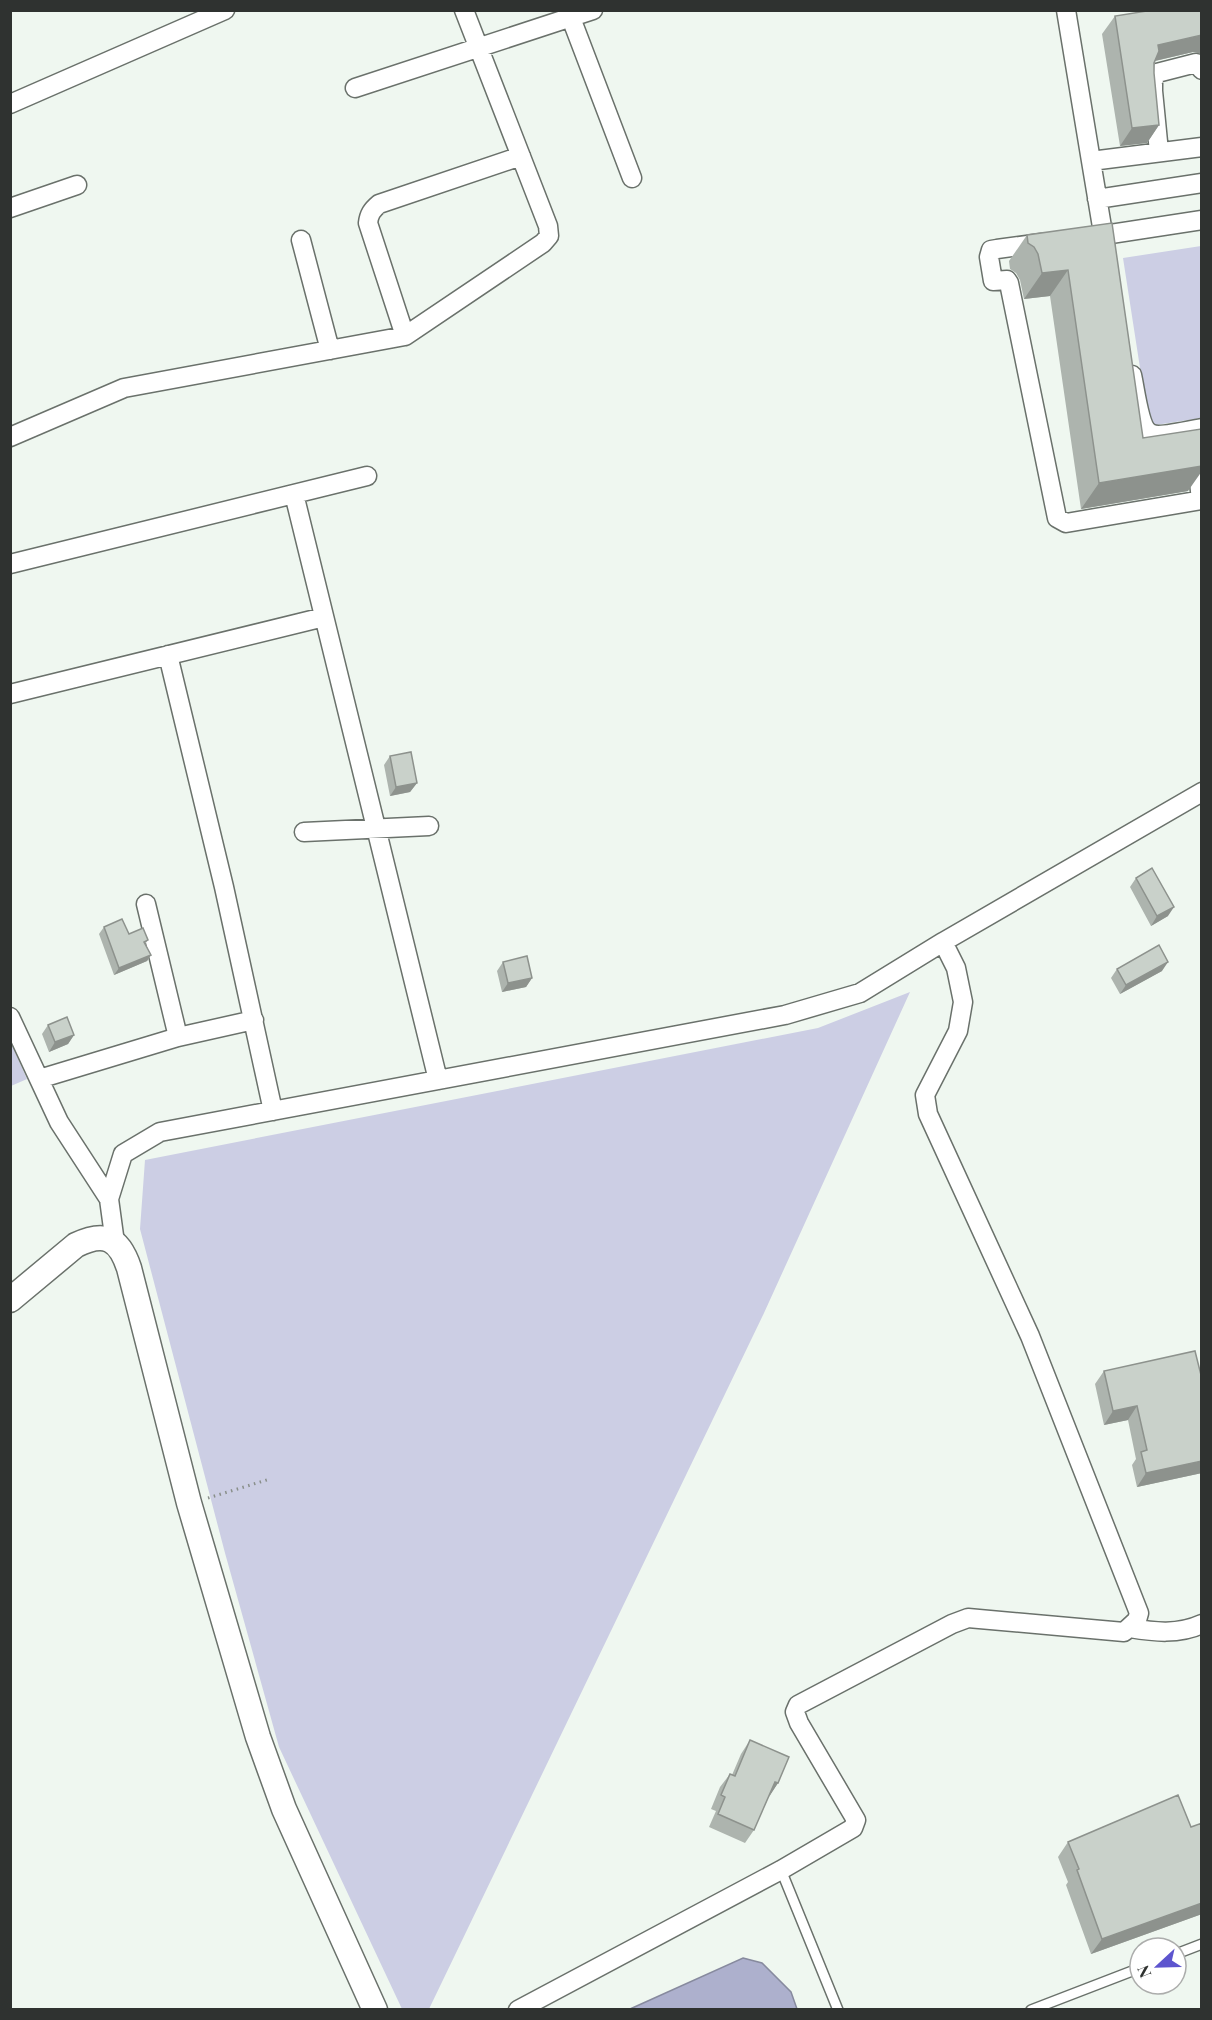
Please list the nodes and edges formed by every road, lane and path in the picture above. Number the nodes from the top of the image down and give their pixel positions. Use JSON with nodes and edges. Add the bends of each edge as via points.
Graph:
{"nodes":[{"id":1,"x":225,"y":10,"type":"edge"},
{"id":2,"x":464,"y":10,"type":"edge"},
{"id":3,"x":593,"y":10,"type":"edge"},
{"id":4,"x":1066,"y":10,"type":"edge"},
{"id":5,"x":571,"y":18,"type":"junction"},
{"id":6,"x":478,"y":49,"type":"junction"},
{"id":7,"x":1202,"y":70,"type":"edge"},
{"id":8,"x":355,"y":88,"type":"dead end"},
{"id":9,"x":10,"y":104,"type":"edge"},
{"id":10,"x":1202,"y":147,"type":"edge"},
{"id":11,"x":1159,"y":152,"type":"junction"},
{"id":12,"x":521,"y":156,"type":"junction"},
{"id":13,"x":1091,"y":161,"type":"junction"},
{"id":14,"x":632,"y":178,"type":"dead end"},
{"id":15,"x":1202,"y":183,"type":"edge"},
{"id":16,"x":77,"y":185,"type":"dead end"},
{"id":17,"x":1097,"y":199,"type":"junction"},
{"id":18,"x":10,"y":208,"type":"edge"},
{"id":19,"x":1202,"y":220,"type":"edge"},
{"id":20,"x":1103,"y":236,"type":"junction"},
{"id":21,"x":1079,"y":238,"type":"edge"},
{"id":22,"x":301,"y":240,"type":"dead end"},
{"id":23,"x":1056,"y":241,"type":"edge"},
{"id":24,"x":1107,"y":258,"type":"edge"},
{"id":25,"x":405,"y":336,"type":"junction"},
{"id":26,"x":330,"y":350,"type":"junction"},
{"id":27,"x":1129,"y":359,"type":"edge"},
{"id":28,"x":1197,"y":429,"type":"edge"},
{"id":29,"x":10,"y":438,"type":"edge"},
{"id":30,"x":367,"y":476,"type":"dead end"},
{"id":31,"x":294,"y":494,"type":"junction"},
{"id":32,"x":1201,"y":500,"type":"edge"},
{"id":33,"x":10,"y":564,"type":"edge"},
{"id":34,"x":324,"y":617,"type":"junction"},
{"id":35,"x":168,"y":655,"type":"junction"},
{"id":36,"x":10,"y":694,"type":"edge"},
{"id":37,"x":1202,"y":792,"type":"edge"},
{"id":38,"x":429,"y":826,"type":"dead end"},
{"id":39,"x":377,"y":830,"type":"junction"},
{"id":40,"x":304,"y":832,"type":"dead end"},
{"id":41,"x":146,"y":904,"type":"dead end"},
{"id":42,"x":943,"y":942,"type":"junction"},
{"id":43,"x":10,"y":1017,"type":"edge"},
{"id":44,"x":254,"y":1020,"type":"junction"},
{"id":45,"x":178,"y":1037,"type":"junction"},
{"id":46,"x":39,"y":1079,"type":"junction"},
{"id":47,"x":438,"y":1080,"type":"junction"},
{"id":48,"x":273,"y":1111,"type":"junction"},
{"id":49,"x":109,"y":1199,"type":"junction"},
{"id":50,"x":115,"y":1243,"type":"junction"},
{"id":51,"x":10,"y":1300,"type":"edge"},
{"id":52,"x":270,"y":1479,"type":"dead end"},
{"id":53,"x":189,"y":1503,"type":"junction"},
{"id":54,"x":1202,"y":1624,"type":"edge"},
{"id":55,"x":1130,"y":1628,"type":"junction"},
{"id":56,"x":781,"y":1870,"type":"junction"},
{"id":57,"x":1128,"y":1973,"type":"edge"},
{"id":58,"x":375,"y":2010,"type":"edge"},
{"id":59,"x":518,"y":2010,"type":"edge"},
{"id":60,"x":838,"y":2010,"type":"edge"},
{"id":61,"x":1031,"y":2010,"type":"edge"}],
"edges":[{"from":1,"to":9,"type":"street"},
{"from":2,"to":6,"type":"street"},
{"from":3,"to":5,"type":"street"},
{"from":4,"to":13,"type":"street"},
{"from":5,"to":6,"type":"street"},
{"from":5,"to":14,"type":"street"},
{"from":6,"to":8,"type":"street"},
{"from":6,"to":12,"type":"street"},
{"from":7,"to":11,"type":"street","via":[[1196,63],[1157,73],[1153,91]]},
{"from":10,"to":11,"type":"street"},
{"from":11,"to":13,"type":"street"},
{"from":12,"to":25,"type":"street","via":[[549,236]]},
{"from":12,"to":25,"type":"street","via":[[379,204],[372,210],[368,223]]},
{"from":13,"to":17,"type":"street"},
{"from":15,"to":17,"type":"street"},
{"from":16,"to":18,"type":"street"},
{"from":17,"to":20,"type":"street"},
{"from":19,"to":20,"type":"street"},
{"from":20,"to":21,"type":"street"},
{"from":20,"to":24,"type":"street"},
{"from":22,"to":26,"type":"street"},
{"from":23,"to":32,"type":"street","via":[[991,250],[989,257],[993,281],[1009,283],[1057,518],[1066,523]]},
{"from":25,"to":26,"type":"street"},
{"from":26,"to":29,"type":"street","via":[[124,388]]},
{"from":27,"to":28,"type":"street","via":[[1143,426],[1149,433]]},
{"from":28,"to":32,"type":"street"},
{"from":30,"to":31,"type":"street"},
{"from":31,"to":33,"type":"street"},
{"from":31,"to":34,"type":"street"},
{"from":34,"to":35,"type":"street"},
{"from":34,"to":39,"type":"street"},
{"from":35,"to":36,"type":"street"},
{"from":35,"to":44,"type":"street"},
{"from":37,"to":42,"type":"street"},
{"from":38,"to":39,"type":"street"},
{"from":39,"to":40,"type":"street"},
{"from":39,"to":47,"type":"street"},
{"from":41,"to":45,"type":"street"},
{"from":42,"to":47,"type":"street","via":[[860,993],[785,1016]]},
{"from":42,"to":55,"type":"street","via":[[956,968],[963,1002],[958,1031],[925,1095],[928,1114],[1034,1347],[1139,1613]]},
{"from":43,"to":46,"type":"street"},
{"from":44,"to":45,"type":"street"},
{"from":44,"to":48,"type":"street"},
{"from":45,"to":46,"type":"street"},
{"from":46,"to":49,"type":"street","via":[[59,1122]]},
{"from":47,"to":48,"type":"street"},
{"from":48,"to":49,"type":"street","via":[[160,1131],[123,1154]]},
{"from":49,"to":50,"type":"street"},
{"from":50,"to":51,"type":"street","via":[[102,1237],[76,1245]]},
{"from":50,"to":53,"type":"street","via":[[123,1251],[129,1268]]},
{"from":52,"to":53,"type":"path"},
{"from":53,"to":58,"type":"street","via":[[271,1775]]},
{"from":54,"to":55,"type":"street","via":[[1160,1632]]},
{"from":55,"to":56,"type":"street","via":[[1124,1632],[968,1618],[798,1705],[795,1712],[799,1723],[856,1820],[853,1828]]},
{"from":56,"to":59,"type":"street"},
{"from":56,"to":60,"type":"lane"},
{"from":57,"to":61,"type":"lane"}]}
